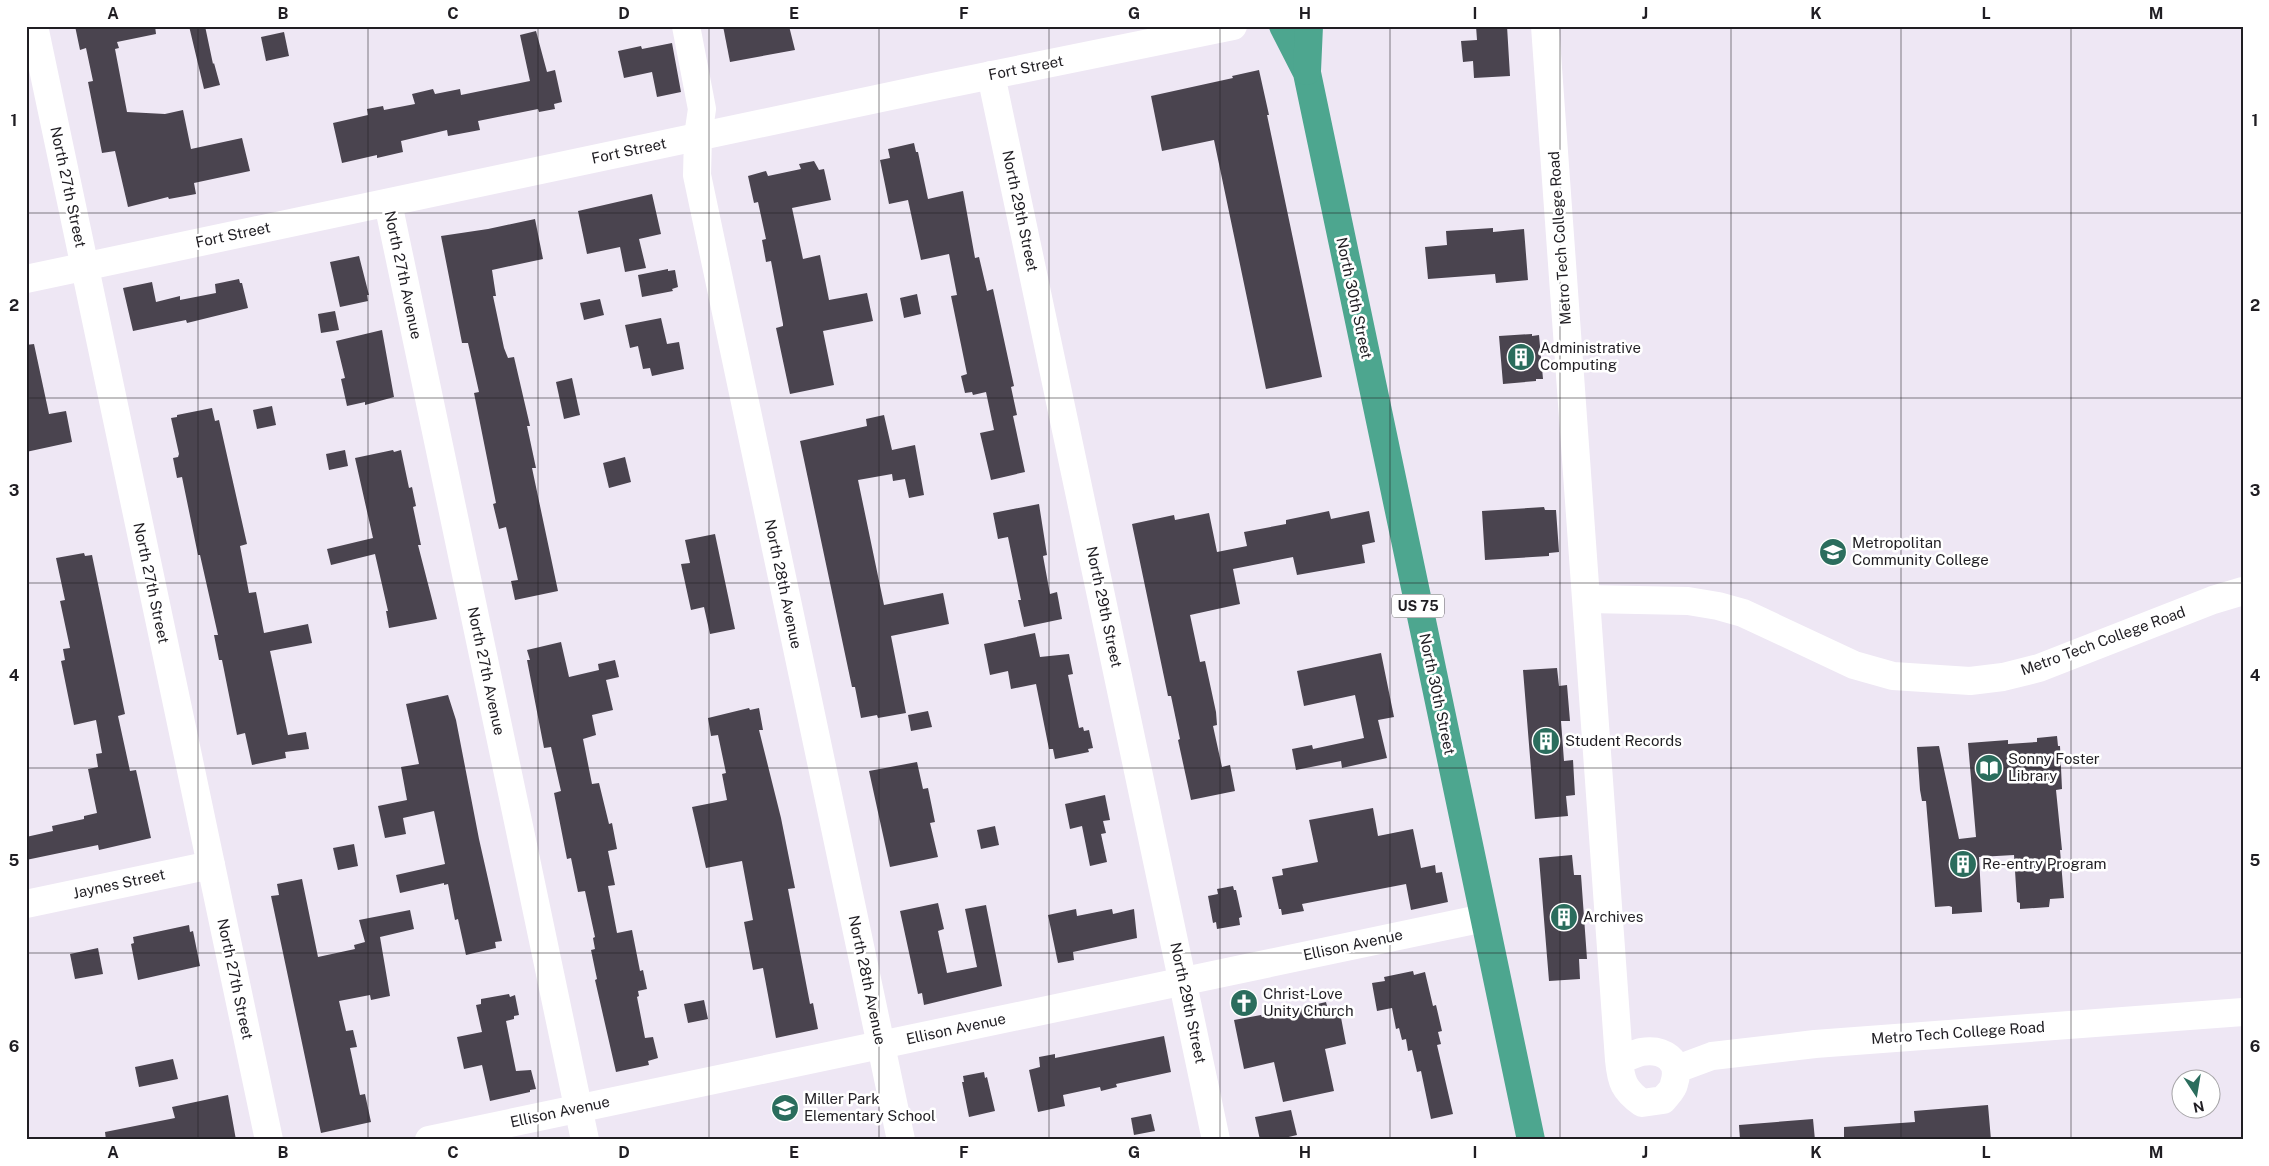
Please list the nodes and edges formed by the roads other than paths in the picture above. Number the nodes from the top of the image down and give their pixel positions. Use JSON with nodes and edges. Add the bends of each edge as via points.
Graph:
{"nodes":[{"id":1,"x":34,"y":26,"type":"edge"},
{"id":2,"x":686,"y":26,"type":"edge"},
{"id":3,"x":1233,"y":26,"type":"edge"},
{"id":4,"x":1284,"y":26,"type":"edge"},
{"id":5,"x":1309,"y":26,"type":"edge"},
{"id":6,"x":1545,"y":26,"type":"edge"},
{"id":7,"x":1307,"y":72,"type":"junction"},
{"id":8,"x":991,"y":75,"type":"junction"},
{"id":9,"x":698,"y":136,"type":"junction"},
{"id":10,"x":388,"y":202,"type":"junction"},
{"id":11,"x":84,"y":267,"type":"junction"},
{"id":12,"x":26,"y":279,"type":"edge"},
{"id":13,"x":2243,"y":591,"type":"edge"},
{"id":14,"x":1587,"y":599,"type":"junction"},
{"id":15,"x":211,"y":865,"type":"junction"},
{"id":16,"x":26,"y":904,"type":"edge"},
{"id":17,"x":1484,"y":918,"type":"junction"},
{"id":18,"x":1183,"y":981,"type":"junction"},
{"id":19,"x":2243,"y":1012,"type":"edge"},
{"id":20,"x":880,"y":1044,"type":"junction"},
{"id":21,"x":1619,"y":1060,"type":"junction"},
{"id":22,"x":1676,"y":1069,"type":"junction"},
{"id":23,"x":579,"y":1108,"type":"junction"},
{"id":24,"x":269,"y":1140,"type":"edge"},
{"id":25,"x":429,"y":1140,"type":"edge"},
{"id":26,"x":585,"y":1140,"type":"edge"},
{"id":27,"x":901,"y":1140,"type":"edge"},
{"id":28,"x":1216,"y":1140,"type":"edge"},
{"id":29,"x":1531,"y":1140,"type":"edge"}],
"edges":[{"from":1,"to":11,"type":"street","name":"North 27th Street"},
{"from":2,"to":9,"type":"street","name":"North 28th Avenue","via":[[702,109]]},
{"from":3,"to":8,"type":"street","name":"Fort Street"},
{"from":4,"to":7,"type":"highway","name":"North 30th Street","number":"US 75"},
{"from":5,"to":7,"type":"highway","name":"North 30th Street","number":"US 75"},
{"from":6,"to":14,"type":"street","name":"Metro Tech College Road"},
{"from":7,"to":17,"type":"highway","name":"North 30th Street","number":"US 75"},
{"from":8,"to":9,"type":"street","name":"Fort Street"},
{"from":8,"to":18,"type":"street","name":"North 29th Street"},
{"from":9,"to":10,"type":"street","name":"Fort Street"},
{"from":9,"to":20,"type":"street","name":"North 28th Avenue","via":[[697,175]]},
{"from":10,"to":11,"type":"street","name":"Fort Street"},
{"from":10,"to":23,"type":"street","name":"North 27th Avenue"},
{"from":11,"to":12,"type":"street","name":"Fort Street"},
{"from":11,"to":15,"type":"street","name":"North 27th Street"},
{"from":13,"to":14,"type":"street","name":"Metro Tech College Road","via":[[2039,668],[2003,678],[1970,680],[1893,676],[1854,665],[1743,613],[1718,606],[1688,600]]},
{"from":14,"to":21,"type":"street","name":"Metro Tech College Road"},
{"from":15,"to":16,"type":"street","name":"Jaynes Street"},
{"from":15,"to":24,"type":"street","name":"North 27th Street"},
{"from":17,"to":18,"type":"street","name":"Ellison Avenue"},
{"from":17,"to":29,"type":"highway","name":"North 30th Street","number":"US 75"},
{"from":18,"to":20,"type":"street","name":"Ellison Avenue"},
{"from":18,"to":28,"type":"street","name":"North 29th Street"},
{"from":19,"to":22,"type":"street","name":"Metro Tech College Road","via":[[1815,1044],[1712,1056]]},
{"from":20,"to":23,"type":"street","name":"Ellison Avenue"},
{"from":20,"to":27,"type":"street","name":"North 28th Avenue"},
{"from":21,"to":22,"type":"street","via":[[1642,1052],[1659,1052],[1670,1057]]},
{"from":21,"to":22,"type":"street","name":"Metro Tech College Road","via":[[1621,1078],[1629,1094],[1642,1103],[1663,1100],[1674,1085]]},
{"from":23,"to":25,"type":"street","name":"Ellison Avenue"},
{"from":23,"to":26,"type":"street","name":"North 27th Avenue"}]}
